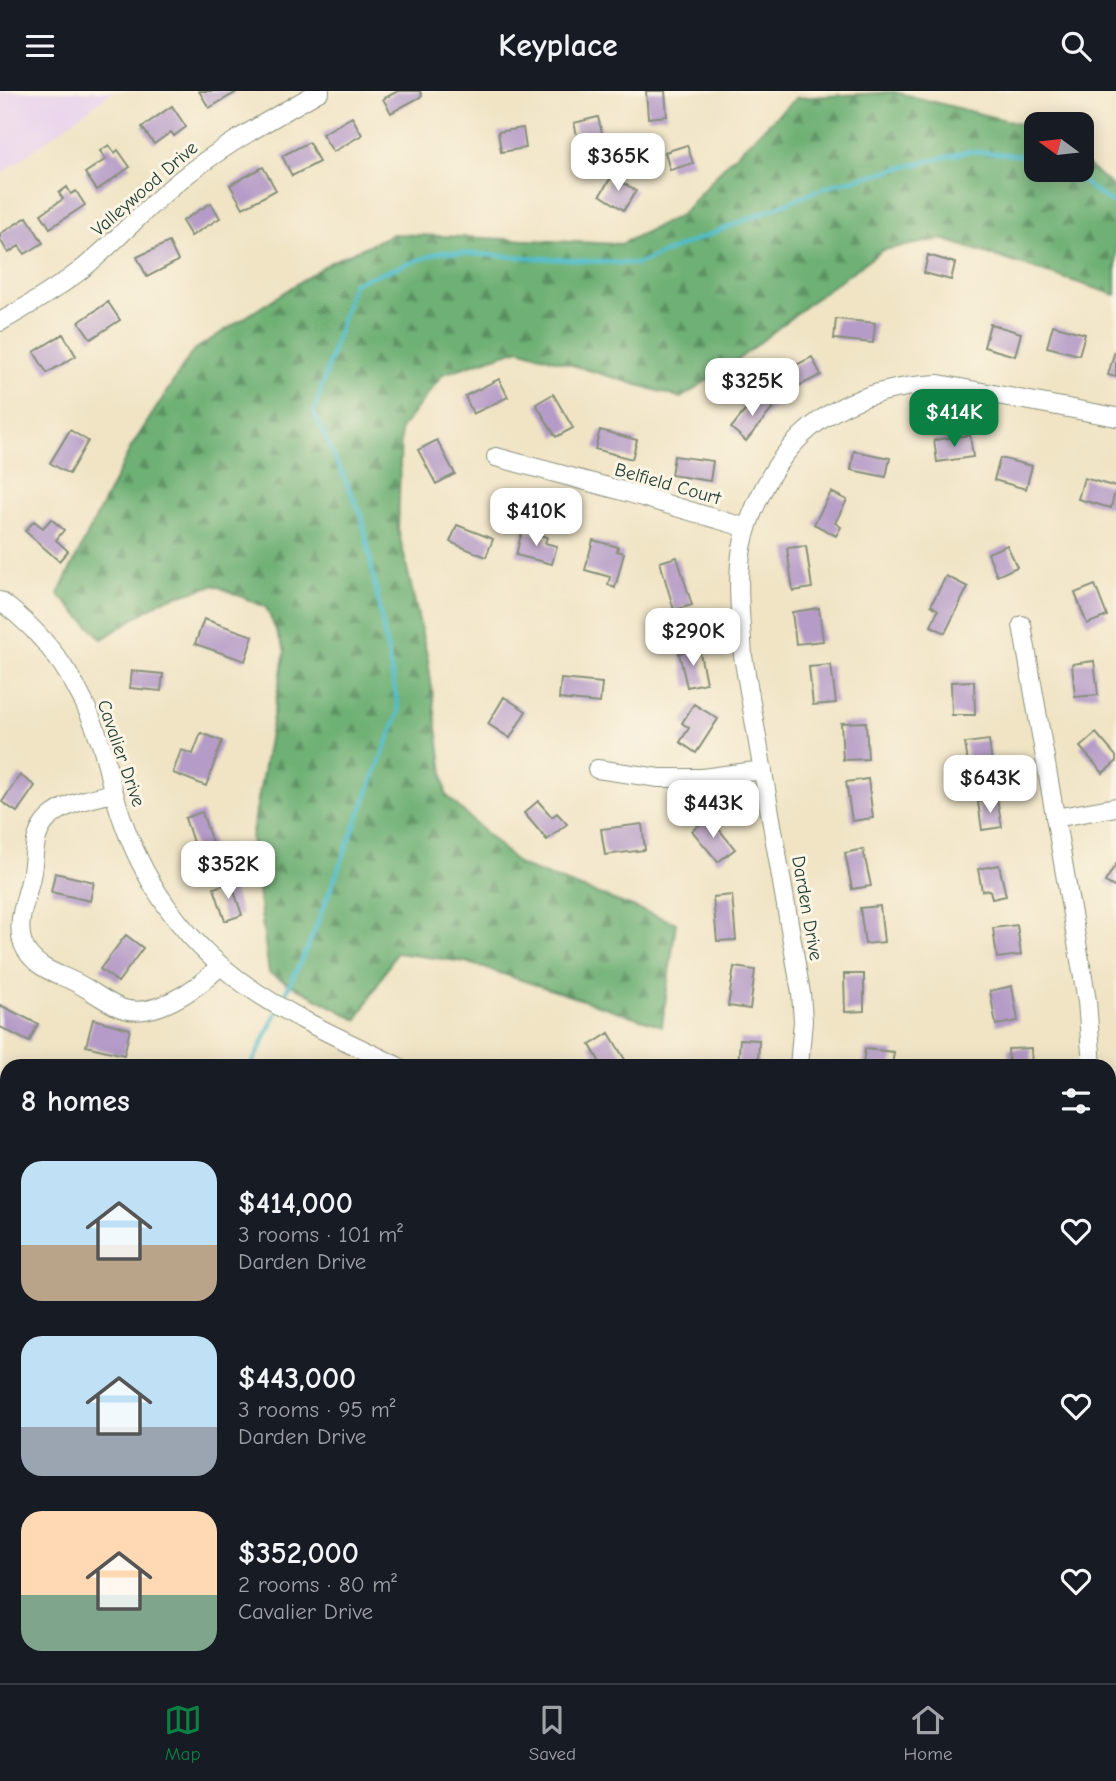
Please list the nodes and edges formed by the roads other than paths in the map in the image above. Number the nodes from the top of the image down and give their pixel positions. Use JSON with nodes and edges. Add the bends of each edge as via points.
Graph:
{"nodes":[{"id":1,"x":320,"y":91,"type":"edge"},
{"id":2,"x":0,"y":322,"type":"edge"},
{"id":3,"x":1116,"y":417,"type":"edge"},
{"id":4,"x":496,"y":457,"type":"dead end"},
{"id":5,"x":747,"y":528,"type":"junction"},
{"id":6,"x":0,"y":601,"type":"edge"},
{"id":7,"x":1022,"y":625,"type":"dead end"},
{"id":8,"x":597,"y":769,"type":"dead end"},
{"id":9,"x":763,"y":770,"type":"junction"},
{"id":10,"x":113,"y":793,"type":"junction"},
{"id":11,"x":1116,"y":807,"type":"edge"},
{"id":12,"x":1055,"y":818,"type":"junction"},
{"id":13,"x":220,"y":966,"type":"junction"},
{"id":14,"x":383,"y":1059,"type":"edge"},
{"id":15,"x":800,"y":1059,"type":"edge"},
{"id":16,"x":1092,"y":1059,"type":"edge"}],
"edges":[{"from":1,"to":2,"type":"street","name":"Valleywood Drive","via":[[215,154],[81,269]]},
{"from":3,"to":5,"type":"street","name":"Darden Drive","via":[[939,384],[867,395],[825,416],[787,452],[769,478]]},
{"from":4,"to":5,"type":"street","name":"Belfield Court"},
{"from":5,"to":9,"type":"street","name":"Darden Drive","via":[[740,565],[740,616]]},
{"from":6,"to":10,"type":"street","name":"Cavalier Drive","via":[[43,639],[78,690],[92,718]]},
{"from":7,"to":12,"type":"street"},
{"from":8,"to":9,"type":"street","via":[[691,778]]},
{"from":9,"to":15,"type":"street","name":"Darden Drive","via":[[802,993]]},
{"from":10,"to":13,"type":"street","name":"Cavalier Drive","via":[[159,894],[178,922]]},
{"from":10,"to":13,"type":"street","via":[[59,810],[39,831],[22,916],[25,949],[45,969],[117,1006],[138,1011],[197,987]]},
{"from":11,"to":12,"type":"street"},
{"from":12,"to":16,"type":"street","via":[[1087,1000]]},
{"from":13,"to":14,"type":"street","name":"Cavalier Drive","via":[[285,1011]]}]}
